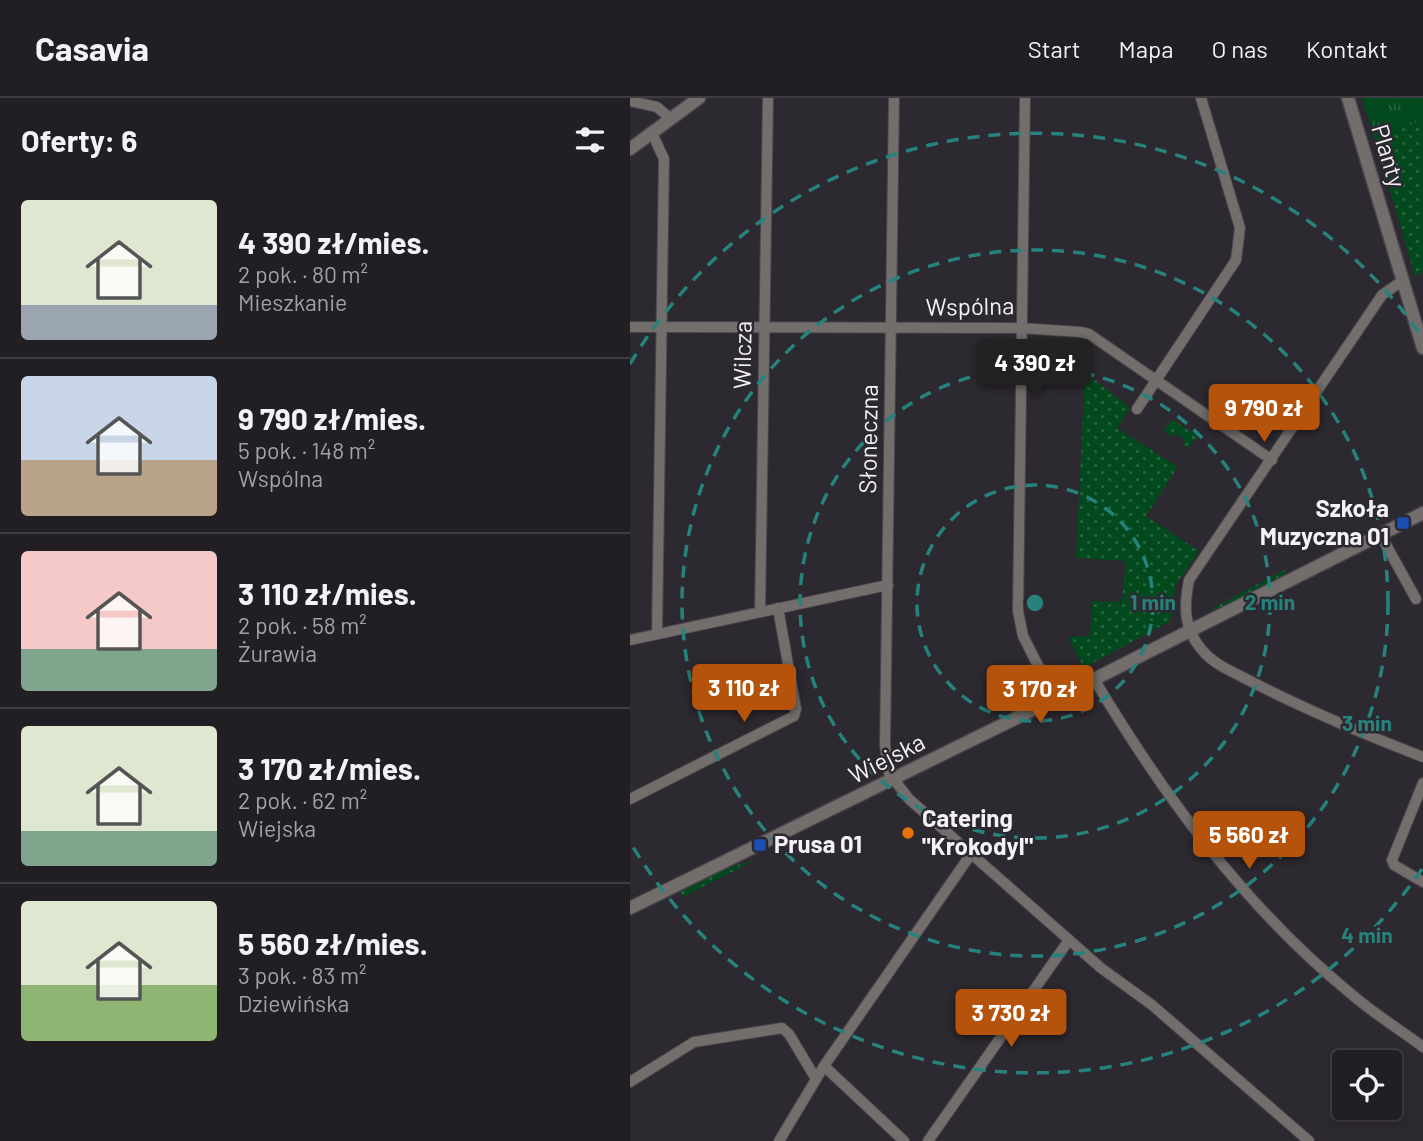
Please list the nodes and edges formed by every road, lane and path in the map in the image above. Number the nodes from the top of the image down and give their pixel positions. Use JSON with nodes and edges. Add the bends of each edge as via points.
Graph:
{"nodes":[{"id":1,"x":699,"y":98,"type":"edge"},
{"id":2,"x":768,"y":98,"type":"edge"},
{"id":3,"x":894,"y":98,"type":"edge"},
{"id":4,"x":1025,"y":98,"type":"edge"},
{"id":5,"x":1201,"y":98,"type":"edge"},
{"id":6,"x":1348,"y":98,"type":"edge"},
{"id":7,"x":630,"y":101,"type":"edge"},
{"id":8,"x":671,"y":119,"type":"junction"},
{"id":9,"x":652,"y":133,"type":"junction"},
{"id":10,"x":630,"y":149,"type":"edge"},
{"id":11,"x":1402,"y":281,"type":"junction"},
{"id":12,"x":630,"y":327,"type":"edge"},
{"id":13,"x":661,"y":327,"type":"junction"},
{"id":14,"x":1020,"y":328,"type":"junction"},
{"id":15,"x":764,"y":329,"type":"junction"},
{"id":16,"x":891,"y":329,"type":"junction"},
{"id":17,"x":1423,"y":348,"type":"edge"},
{"id":18,"x":1156,"y":381,"type":"junction"},
{"id":19,"x":1137,"y":409,"type":"dead end"},
{"id":20,"x":1272,"y":460,"type":"junction"},
{"id":21,"x":1423,"y":513,"type":"edge"},
{"id":22,"x":1380,"y":534,"type":"junction"},
{"id":23,"x":888,"y":585,"type":"junction"},
{"id":24,"x":1416,"y":599,"type":"dead end"},
{"id":25,"x":778,"y":608,"type":"junction"},
{"id":26,"x":760,"y":612,"type":"junction"},
{"id":27,"x":1190,"y":632,"type":"junction"},
{"id":28,"x":657,"y":634,"type":"junction"},
{"id":29,"x":630,"y":640,"type":"edge"},
{"id":30,"x":1094,"y":679,"type":"junction"},
{"id":31,"x":1055,"y":699,"type":"junction"},
{"id":32,"x":1423,"y":757,"type":"edge"},
{"id":33,"x":892,"y":780,"type":"junction"},
{"id":34,"x":1423,"y":783,"type":"edge"},
{"id":35,"x":630,"y":799,"type":"edge"},
{"id":36,"x":971,"y":854,"type":"junction"},
{"id":37,"x":1423,"y":882,"type":"edge"},
{"id":38,"x":630,"y":908,"type":"edge"},
{"id":39,"x":1069,"y":940,"type":"junction"},
{"id":40,"x":1423,"y":1047,"type":"edge"},
{"id":41,"x":824,"y":1066,"type":"junction"},
{"id":42,"x":816,"y":1079,"type":"junction"},
{"id":43,"x":630,"y":1082,"type":"edge"},
{"id":44,"x":779,"y":1141,"type":"edge"},
{"id":45,"x":904,"y":1141,"type":"edge"},
{"id":46,"x":928,"y":1141,"type":"edge"},
{"id":47,"x":1309,"y":1141,"type":"edge"}],
"edges":[{"from":1,"to":8,"type":"street"},
{"from":2,"to":15,"type":"street","name":"Wilcza"},
{"from":3,"to":16,"type":"street","name":"Słoneczna"},
{"from":4,"to":14,"type":"street"},
{"from":5,"to":18,"type":"street","via":[[1240,228],[1236,260]]},
{"from":6,"to":11,"type":"street","name":"Planty"},
{"from":7,"to":8,"type":"street","via":[[657,107]]},
{"from":8,"to":9,"type":"street"},
{"from":9,"to":10,"type":"street"},
{"from":9,"to":13,"type":"street","via":[[664,159]]},
{"from":11,"to":17,"type":"street","name":"Planty"},
{"from":11,"to":20,"type":"street","via":[[1382,295]]},
{"from":12,"to":13,"type":"street","name":"Wspólna"},
{"from":13,"to":15,"type":"street","name":"Wspólna"},
{"from":13,"to":28,"type":"street"},
{"from":14,"to":16,"type":"street","name":"Wspólna"},
{"from":14,"to":18,"type":"street","name":"Wspólna","via":[[1089,334]]},
{"from":14,"to":31,"type":"street","via":[[1019,624]]},
{"from":15,"to":16,"type":"street","name":"Wspólna"},
{"from":15,"to":26,"type":"street","name":"Wilcza"},
{"from":16,"to":23,"type":"street","name":"Słoneczna"},
{"from":18,"to":19,"type":"street"},
{"from":18,"to":20,"type":"street","name":"Wspólna"},
{"from":20,"to":27,"type":"street","via":[[1189,580],[1184,605]]},
{"from":21,"to":22,"type":"street","name":"Wiejska"},
{"from":22,"to":24,"type":"street"},
{"from":22,"to":27,"type":"street","name":"Wiejska"},
{"from":23,"to":25,"type":"street"},
{"from":23,"to":33,"type":"street","name":"Słoneczna","via":[[885,746]]},
{"from":25,"to":26,"type":"street"},
{"from":25,"to":35,"type":"street","via":[[794,716]]},
{"from":26,"to":28,"type":"street"},
{"from":27,"to":30,"type":"street","name":"Wiejska"},
{"from":27,"to":32,"type":"street","via":[[1218,664],[1324,719]]},
{"from":28,"to":29,"type":"street"},
{"from":30,"to":31,"type":"street","name":"Wiejska"},
{"from":30,"to":40,"type":"street","via":[[1174,805],[1269,917],[1349,993]]},
{"from":31,"to":33,"type":"street","name":"Wiejska"},
{"from":33,"to":36,"type":"street"},
{"from":33,"to":38,"type":"street","name":"Wiejska"},
{"from":34,"to":37,"type":"street","via":[[1392,860]]},
{"from":36,"to":39,"type":"street"},
{"from":36,"to":41,"type":"street"},
{"from":39,"to":46,"type":"street"},
{"from":39,"to":47,"type":"street"},
{"from":41,"to":42,"type":"street"},
{"from":41,"to":45,"type":"street"},
{"from":42,"to":43,"type":"street","via":[[782,1028],[694,1042]]},
{"from":42,"to":44,"type":"street"}]}
